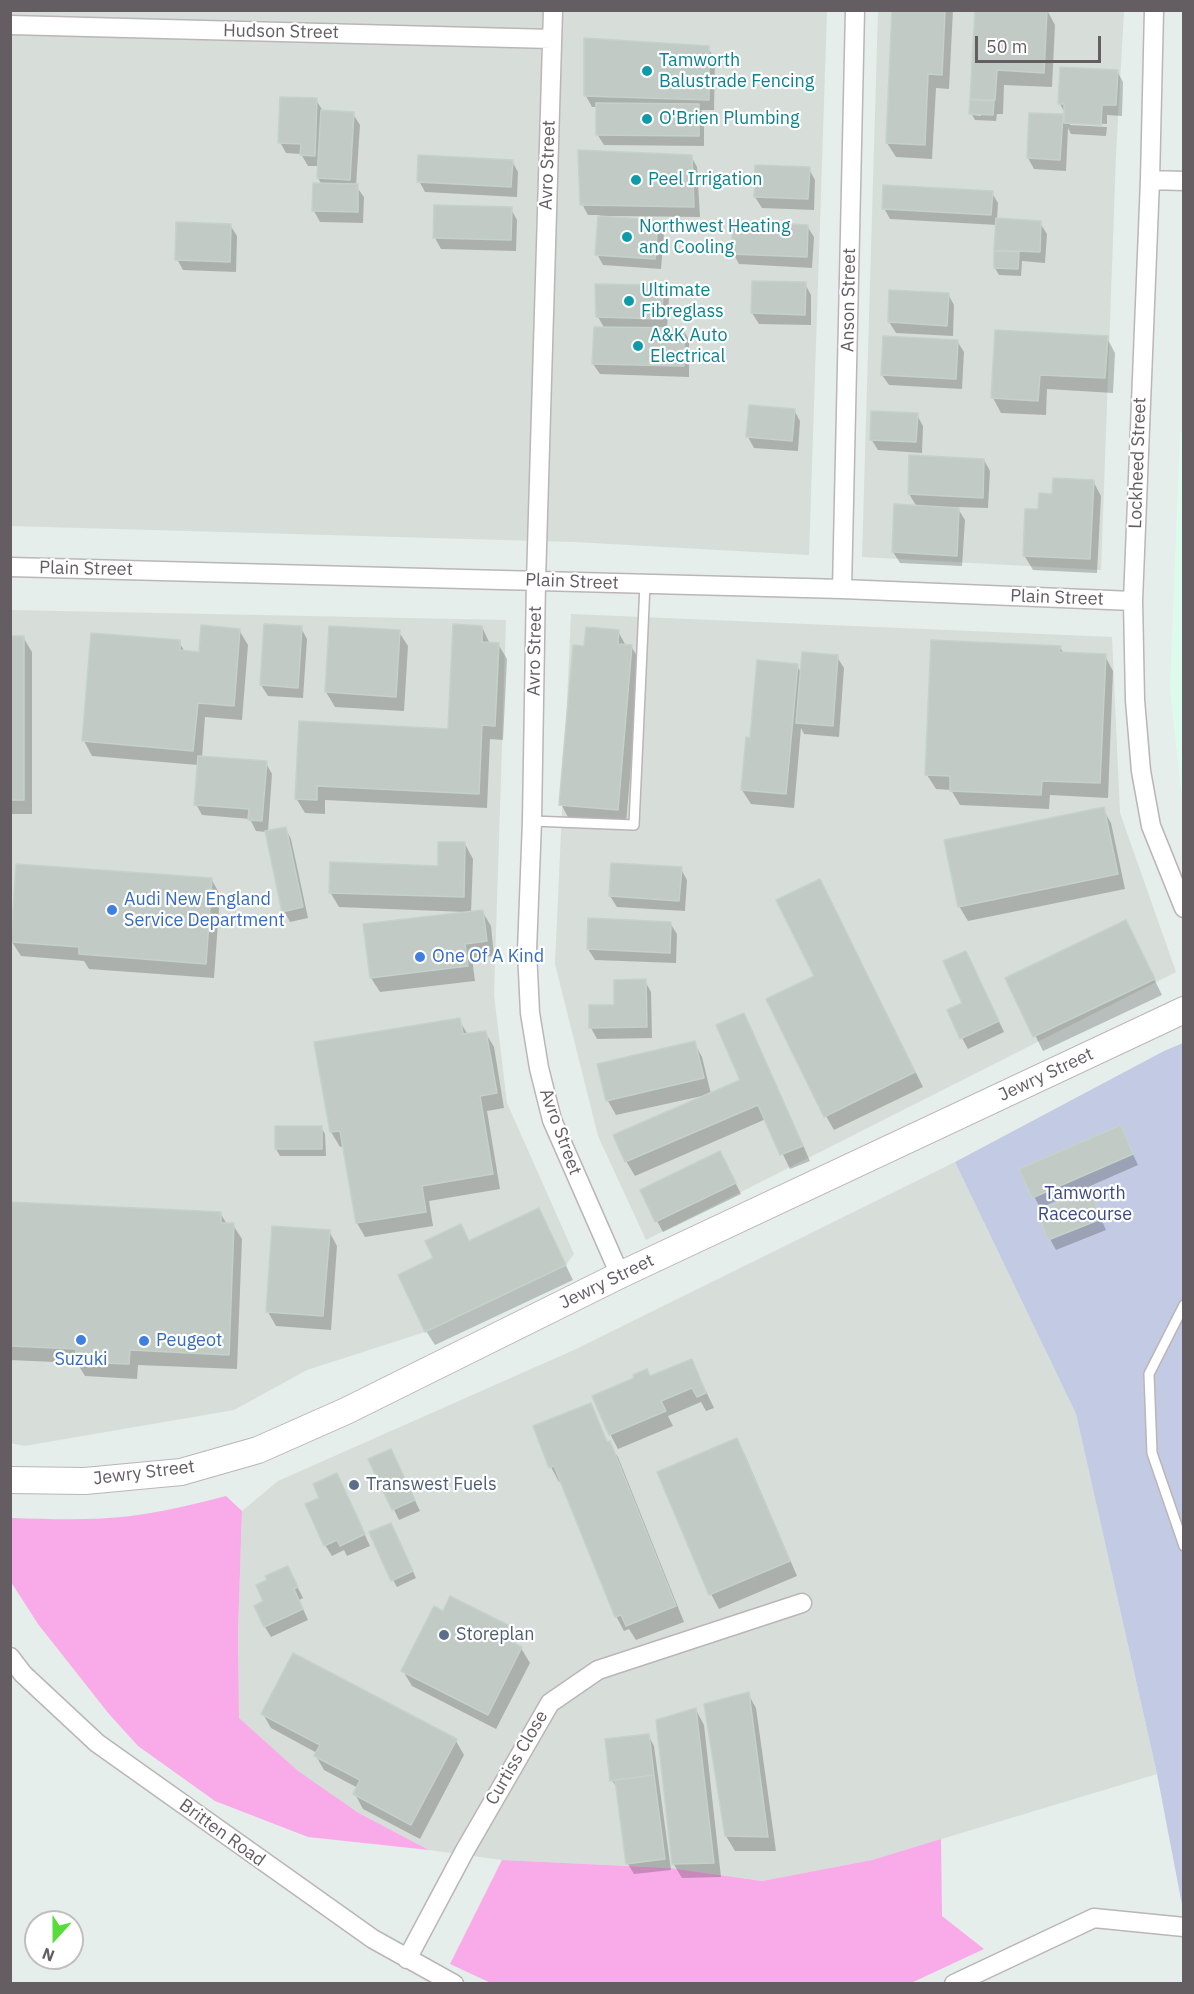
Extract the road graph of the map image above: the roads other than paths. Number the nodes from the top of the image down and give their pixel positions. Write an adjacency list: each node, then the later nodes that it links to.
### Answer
1 (553, 10): 5 (street, Avro Street)
2 (855, 10): 11 (street, Anson Street)
3 (1154, 10): 6 (street, Lockheed Street)
4 (10, 25): 5 (street, Hudson Street)
5 (552, 39): 9 (street, Avro Street)
6 (1150, 180): 7 (street); 12 (street, Lockheed Street)
7 (1184, 181)
8 (10, 567): 9 (street, Plain Street)
9 (536, 581): 10 (street, Plain Street); 13 (street, Avro Street)
10 (645, 584): 11 (street, Plain Street); 13 (lane)
11 (843, 589): 12 (street, Plain Street)
12 (1133, 601): 14 (street, Lockheed Street)
13 (532, 821): 16 (street, Avro Street)
14 (1184, 909)
15 (1184, 1010): 16 (main road, Jewry Street)
16 (620, 1275): 18 (main road, Jewry Street)
17 (1184, 1305): 19 (lane)
18 (10, 1480)
19 (1184, 1546)
20 (802, 1603): 23 (street, Curtiss Close)
21 (10, 1657): 23 (street, Britten Road)
22 (1184, 1927): 25 (street)
23 (407, 1959): 24 (street, Britten Road)
24 (454, 1983)
25 (954, 1983)

